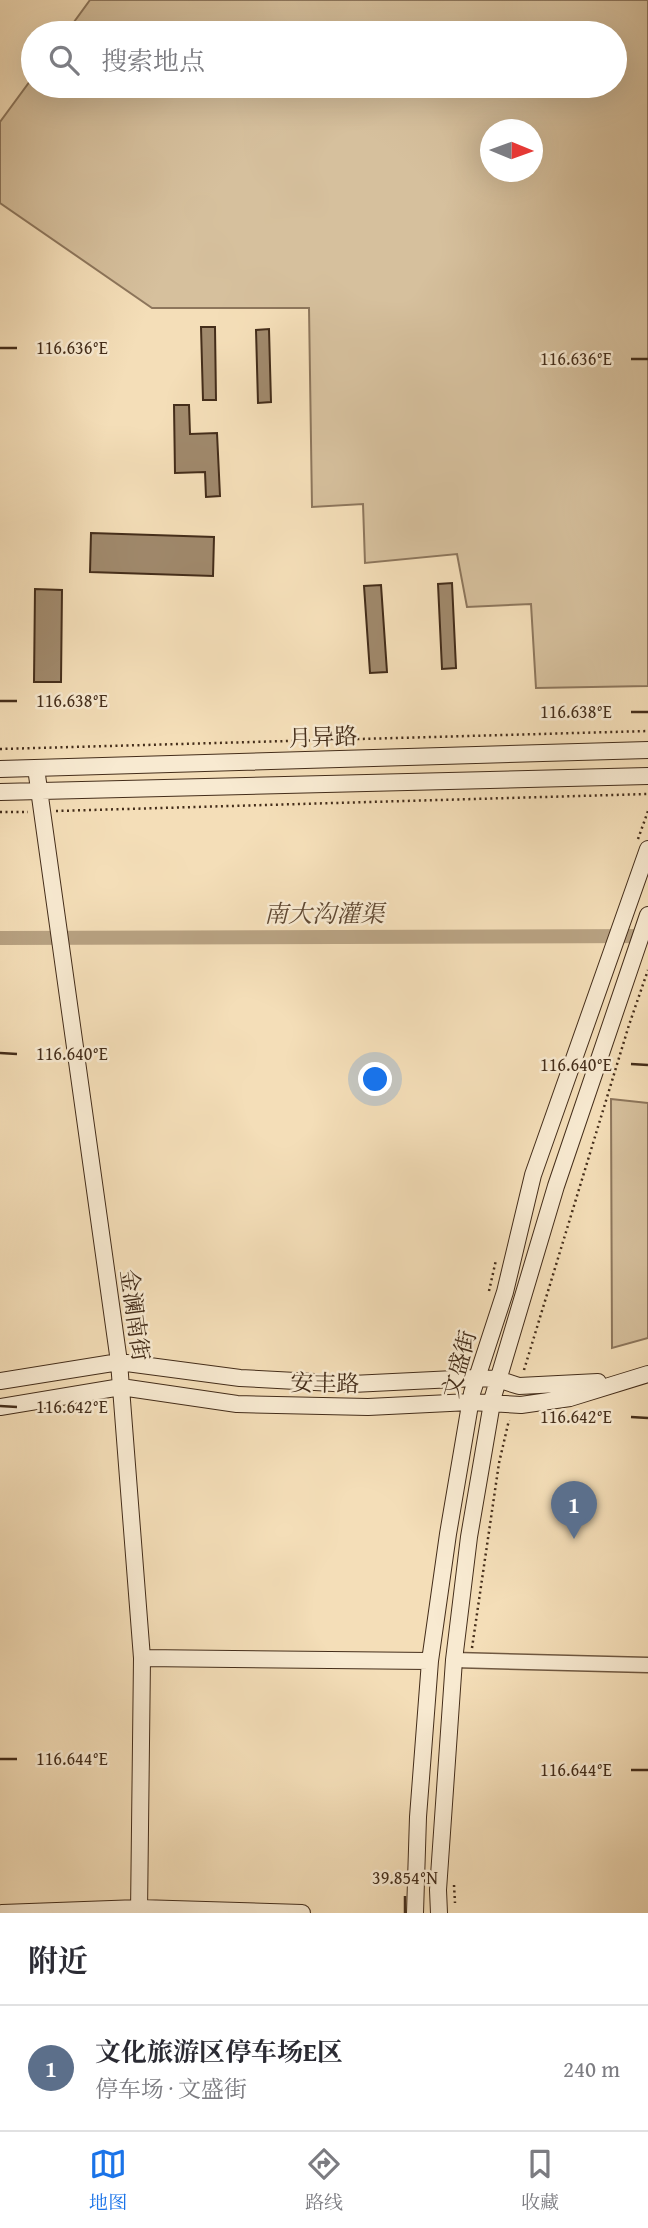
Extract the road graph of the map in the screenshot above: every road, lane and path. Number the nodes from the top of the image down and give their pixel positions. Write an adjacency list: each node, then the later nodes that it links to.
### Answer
1 (648, 732): 2 (path, 月异路)
2 (0, 749)
3 (648, 750): 4 (main road, 月异路)
4 (36, 768): 5 (main road, 月异路); 7 (main road, 金澜南街)
5 (0, 769)
6 (648, 776): 7 (main road, 月异路)
7 (37, 790): 8 (main road, 月异路); 10 (main road, 金澜南街)
8 (0, 792)
9 (648, 794): 10 (path)
10 (40, 811): 11 (path); 15 (main road, 金澜南街)
11 (0, 812)
12 (648, 849): 17 (main road, 文盛街)
13 (648, 915): 18 (main road, 文盛街)
14 (648, 970): 20 (path)
15 (119, 1362): 17 (main road, 安丰路); 19 (main road, 安丰路); 21 (main road, 金澜南街)
16 (648, 1373): 20 (main road, 安丰路); 24 (main road, 安丰路)
17 (475, 1378): 18 (main road, 安丰路); 22 (main road, 文盛街)
18 (497, 1379): 20 (main road, 安丰路); 23 (main road, 文盛街)
19 (0, 1381)
20 (519, 1386)
21 (121, 1387): 22 (main road, 安丰路); 25 (main road, 安丰路); 26 (main road, 金澜南街)
22 (470, 1402): 23 (main road, 安丰路); 28 (main road, 文盛街)
23 (492, 1404): 24 (main road, 安丰路); 27 (main road, 文盛街)
24 (512, 1405): 27 (path)
25 (0, 1407)
26 (142, 1658): 28 (main road); 31 (main road, 金澜南街)
27 (462, 1660): 29 (street); 35 (main road, 文盛街)
28 (430, 1661): 34 (main road, 文盛街)
29 (648, 1665)
30 (455, 1875): 36 (path)
31 (139, 1910): 32 (main road); 33 (main road)
32 (2, 1913)
33 (302, 1913)
34 (415, 1913)
35 (439, 1913)
36 (455, 1913)

